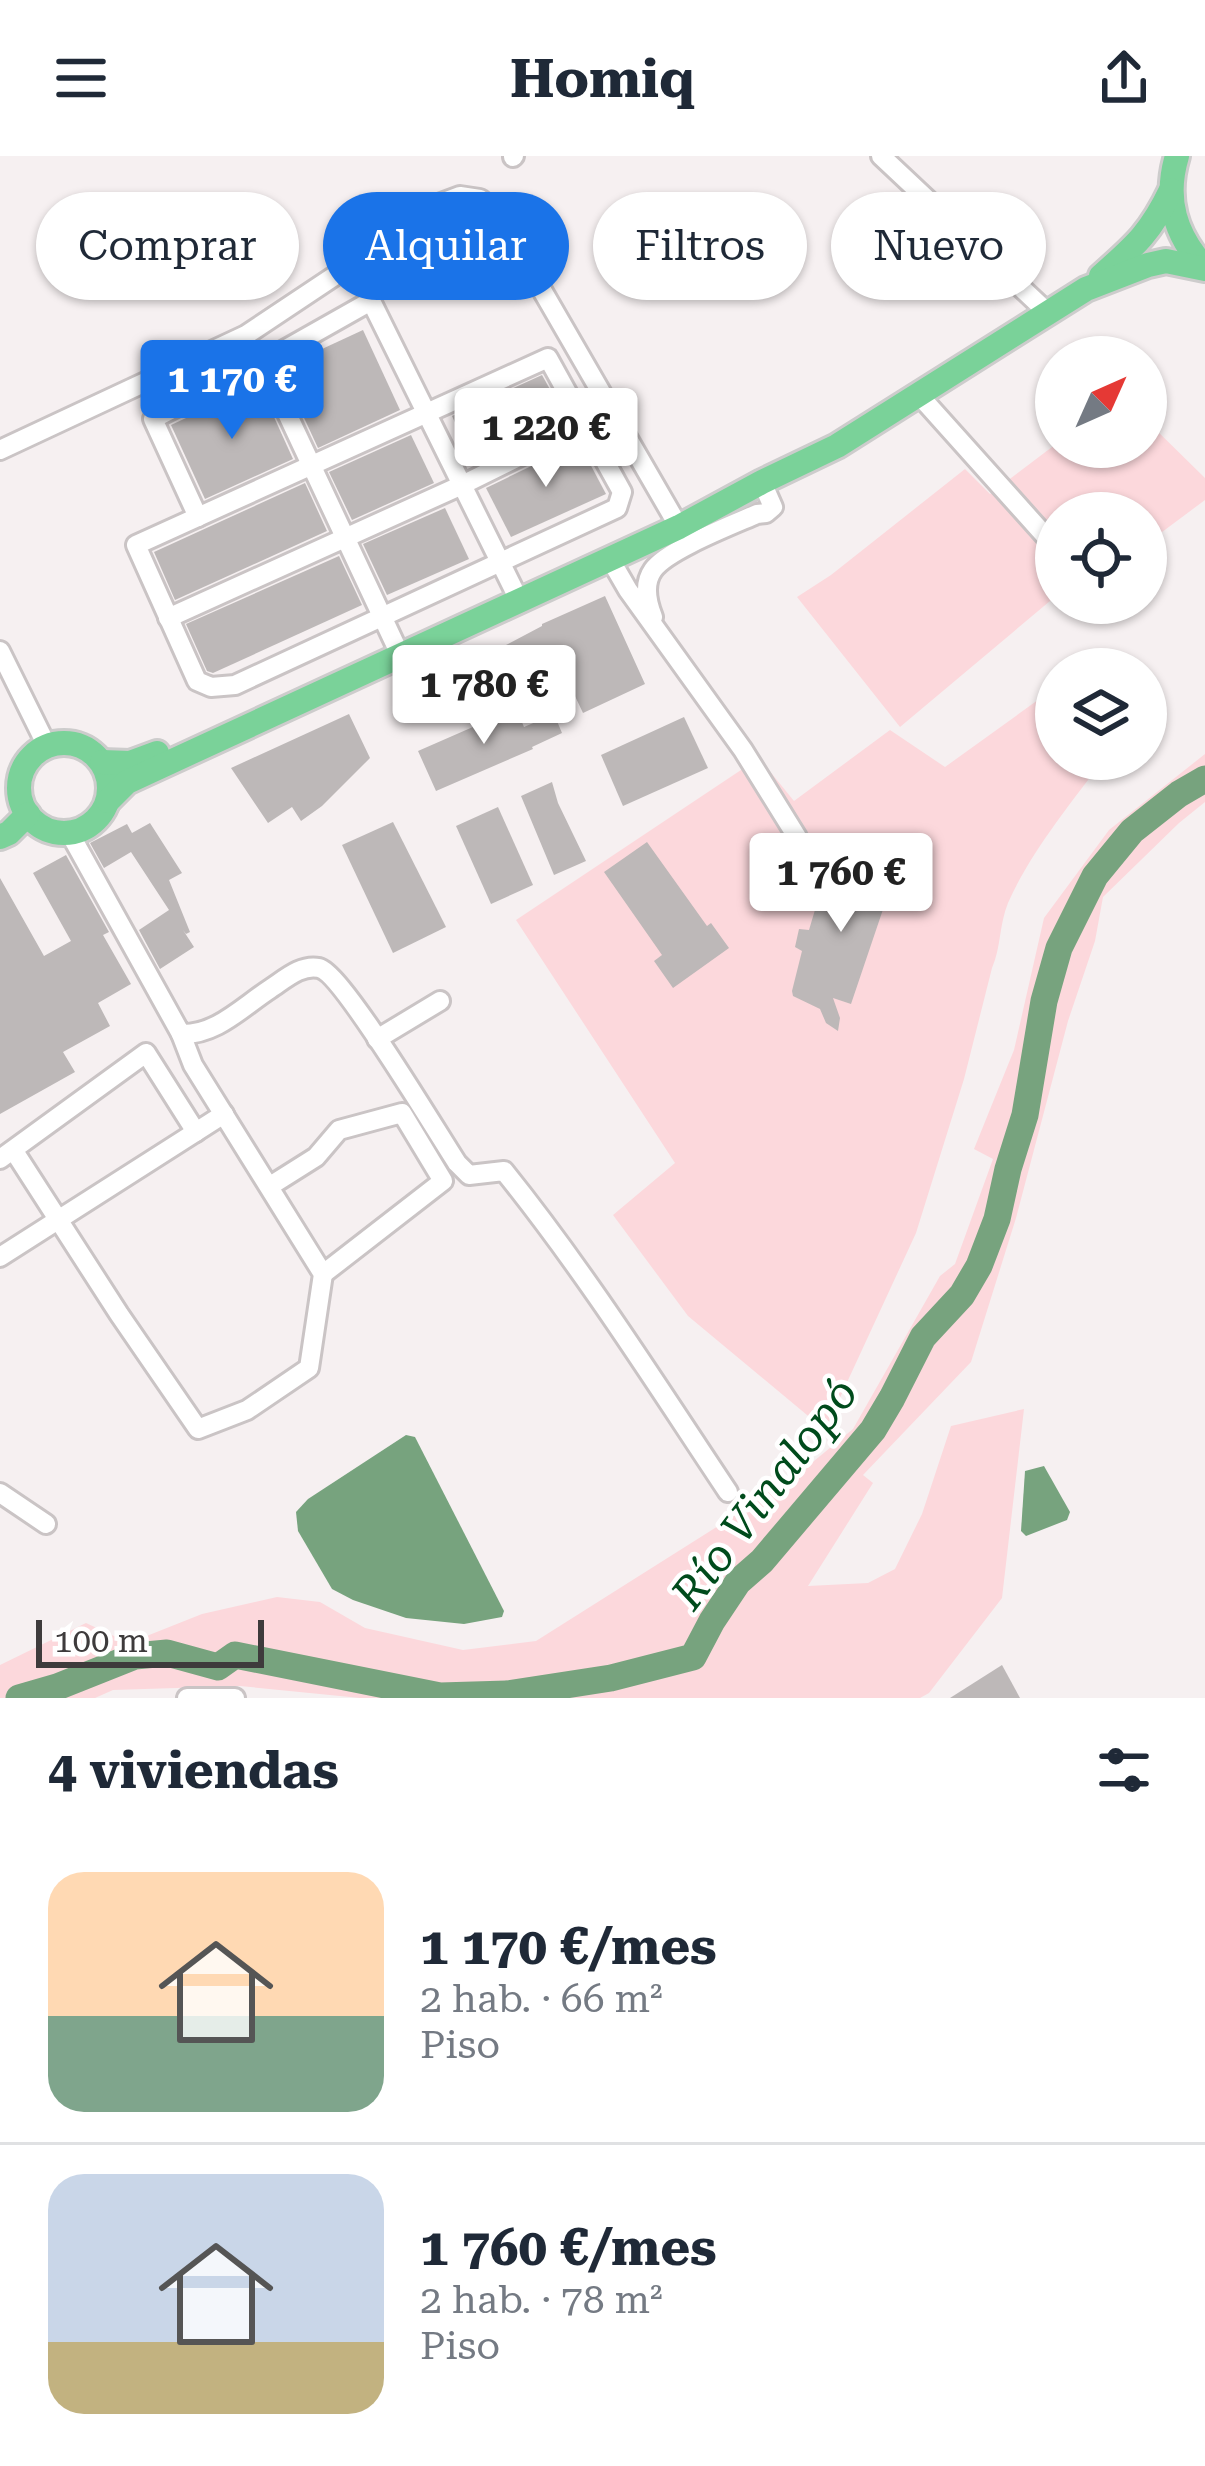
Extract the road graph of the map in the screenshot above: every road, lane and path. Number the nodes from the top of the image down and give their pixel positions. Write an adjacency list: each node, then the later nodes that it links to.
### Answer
1 (880, 156): 6 (street)
2 (1177, 156): 3 (main road)
3 (1171, 190): 4 (main road); 5 (main road)
4 (1205, 268): 5 (main road)
5 (1086, 289): 6 (main road)
6 (1047, 312): 9 (main road)
7 (235, 340): 8 (street); 12 (street); 17 (street)
8 (257, 365): 10 (street); 13 (street); 16 (street)
9 (919, 395): 14 (main road); 18 (street)
10 (426, 413): 11 (street); 13 (street); 15 (street)
11 (585, 424): 15 (street); 21 (street)
12 (0, 450)
13 (311, 466): 16 (street); 19 (street)
14 (762, 482): 17 (main road); 26 (street)
15 (462, 485): 19 (street); 21 (street)
16 (198, 517): 24 (street)
17 (676, 523): 20 (main road); 22 (main road)
18 (1035, 525)
19 (345, 538): 23 (street); 24 (street)
20 (610, 559): 26 (street); 30 (main road)
21 (500, 561): 22 (street); 23 (street)
22 (514, 590): 25 (main road)
23 (381, 616): 24 (street); 25 (street)
24 (169, 618)
25 (395, 644): 29 (main road)
26 (671, 647): 34 (street)
27 (0, 651): 28 (street)
28 (47, 746): 29 (main road); 31 (main road)
29 (102, 762): 30 (main road)
30 (107, 801): 32 (main road)
31 (28, 814): 32 (main road); 33 (main road)
32 (69, 832): 36 (street)
33 (0, 837)
34 (797, 837)
35 (440, 1001): 37 (street)
36 (181, 1034): 37 (street); 38 (street)
37 (376, 1039): 45 (street)
38 (224, 1114): 39 (street); 41 (street)
39 (196, 1132): 40 (street); 42 (street)
40 (7, 1155): 42 (street)
41 (270, 1186): 44 (street); 44 (street)
42 (58, 1220): 43 (street); 44 (street)
43 (0, 1256)
44 (323, 1274)
45 (728, 1492)
46 (0, 1493): 47 (street)
47 (46, 1524)
48 (187, 1698): 49 (street)
49 (235, 1698)

